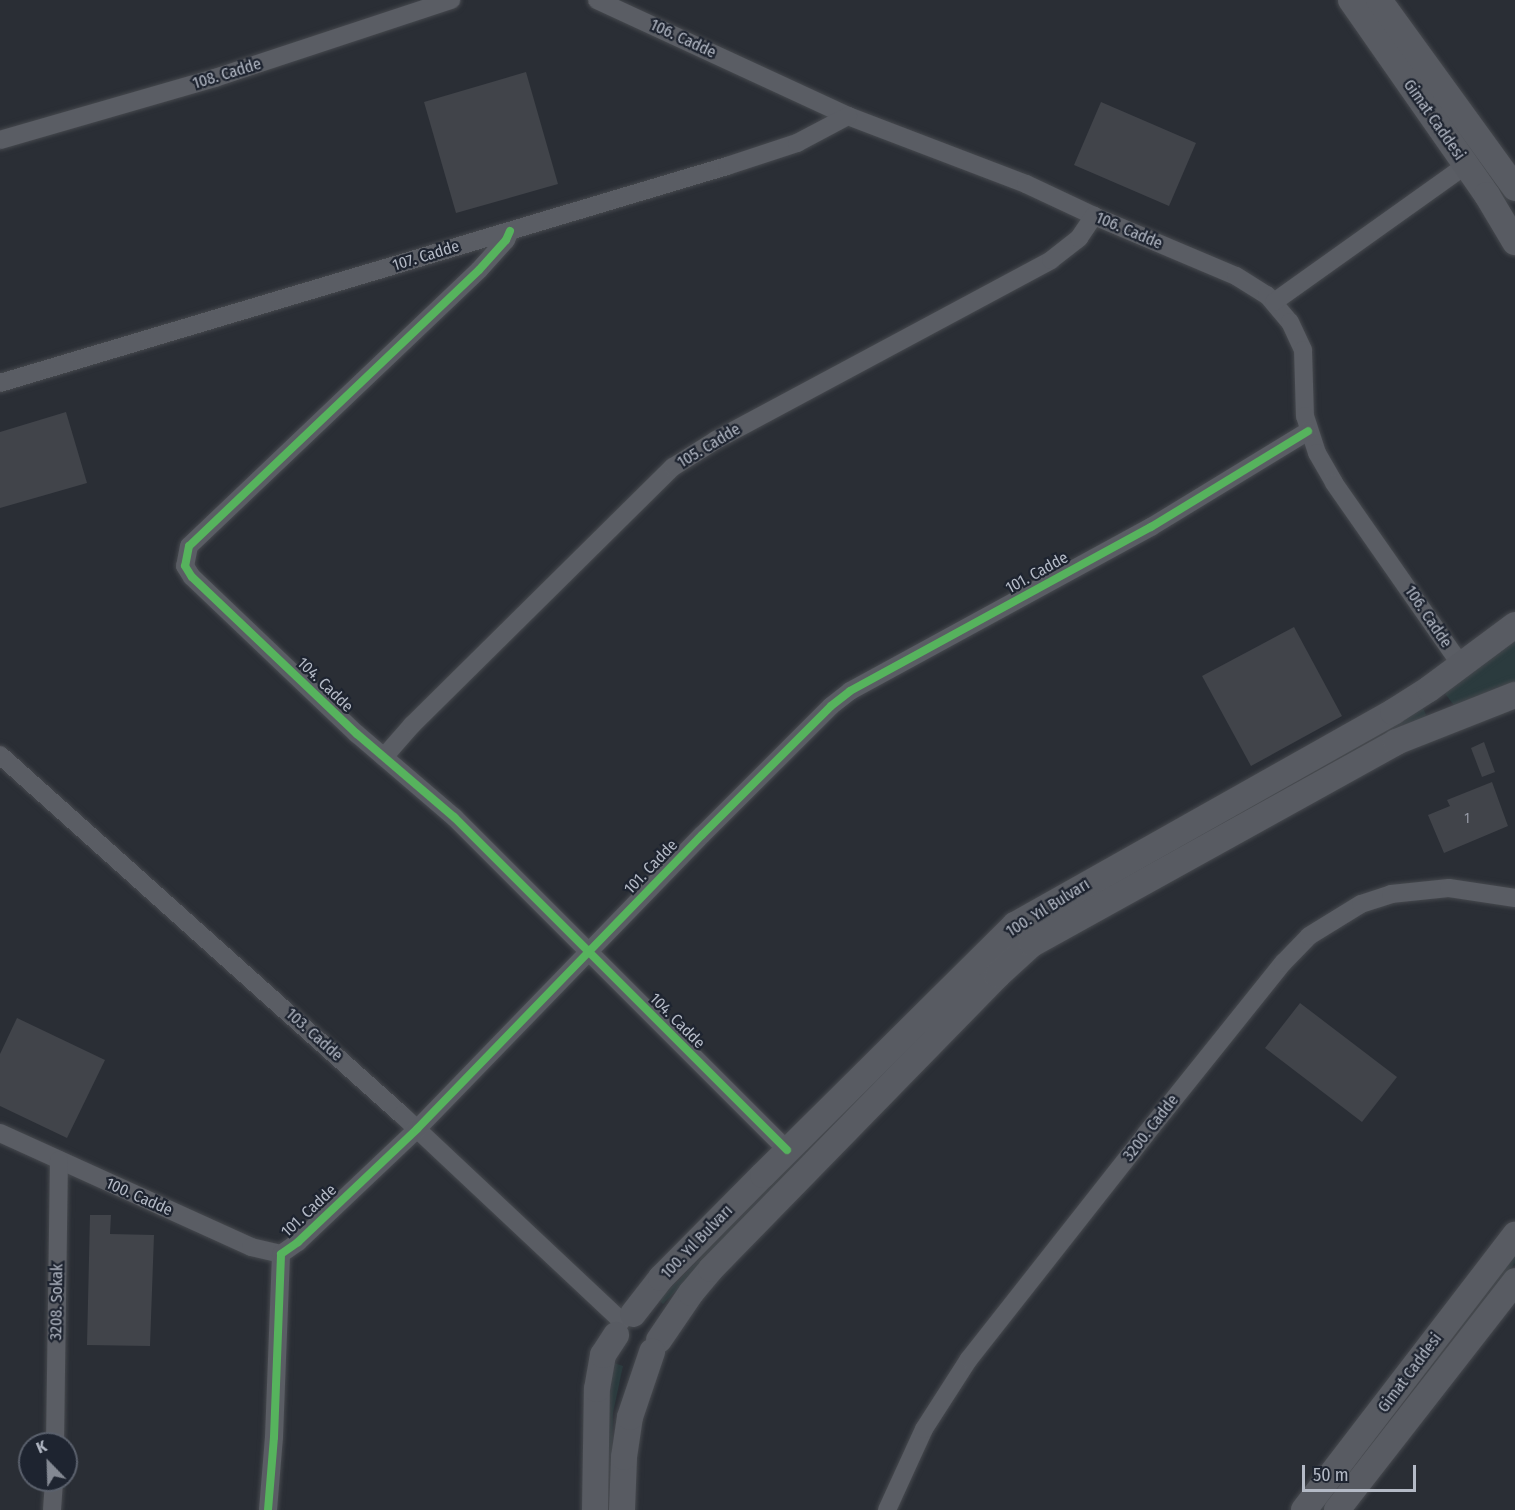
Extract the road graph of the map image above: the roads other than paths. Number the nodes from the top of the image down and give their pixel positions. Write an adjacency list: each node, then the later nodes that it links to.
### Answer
1 (451, 0): 6 (street, 108. Cadde)
2 (597, 0): 5 (street, 106. Cadde)
3 (1351, 0): 7 (main road, Gimat Caddesi)
4 (1379, 0): 8 (main road, Gimat Caddesi)
5 (848, 116): 9 (street, 106. Cadde); 10 (street, 107. Cadde)
6 (0, 140)
7 (1466, 165): 11 (main road, Gimat Caddesi); 12 (street)
8 (1515, 188)
9 (1094, 216): 12 (street, 106. Cadde); 19 (street, 105. Cadde)
10 (510, 231): 13 (street, 107. Cadde); 19 (street, 104. Cadde)
11 (1515, 242)
12 (1274, 302): 14 (street, 106. Cadde)
13 (0, 383)
14 (1308, 431): 16 (street, 106. Cadde); 21 (street, 101. Cadde)
15 (1515, 625): 16 (main road, 100. Yıl Bulvarı)
16 (1461, 665): 24 (main road, 100. Yıl Bulvarı)
17 (1515, 695): 30 (main road, 100. Yıl Bulvarı)
18 (0, 755): 22 (street, 103. Cadde)
19 (384, 757): 21 (street, 104. Cadde)
20 (1515, 898): 39 (street, 3200. Cadde)
21 (588, 951): 22 (street, 101. Cadde); 24 (street, 104. Cadde)
22 (417, 1129): 27 (street, 101. Cadde); 29 (street, 103. Cadde)
23 (0, 1133): 25 (street, 100. Cadde)
24 (787, 1150): 29 (main road, 100. Yıl Bulvarı)
25 (59, 1160): 27 (street, 100. Cadde); 32 (street, 3208. Sokak)
26 (1515, 1235): 31 (main road, Gimat Caddesi)
27 (281, 1254): 36 (street, 101. Cadde)
28 (1515, 1281): 33 (main road, Gimat Caddesi)
29 (623, 1323): 30 (main road); 30 (main road); 37 (main road, 100. Yıl Bulvarı)
30 (656, 1346): 38 (main road, 100. Yıl Bulvarı)
31 (1367, 1428): 33 (street); 40 (main road, Gimat Caddesi)
32 (55, 1432)
33 (1389, 1443): 41 (main road, Gimat Caddesi)
34 (53, 1492): 35 (street)
35 (52, 1510)
36 (268, 1510)
37 (595, 1510)
38 (622, 1510)
39 (887, 1510)
40 (1304, 1510)
41 (1337, 1510)

